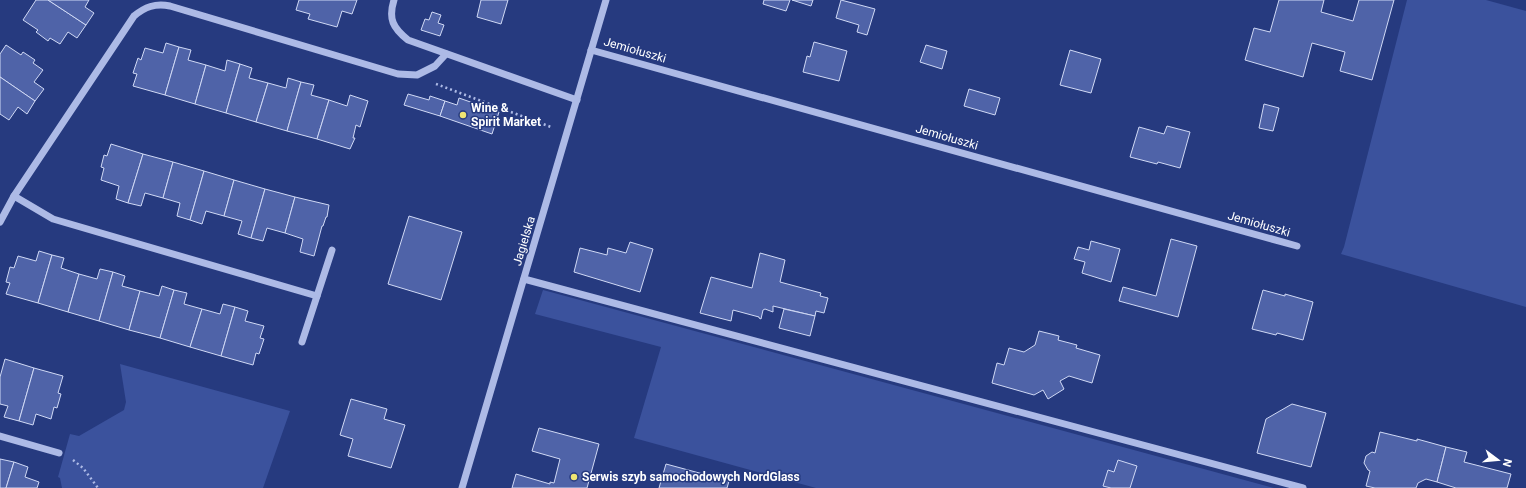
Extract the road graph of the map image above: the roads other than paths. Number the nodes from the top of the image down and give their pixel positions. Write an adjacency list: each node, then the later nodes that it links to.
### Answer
1 (394, 0): 4 (street)
2 (606, 0): 3 (street, Jagielska)
3 (591, 50): 5 (street, Jagielska); 8 (street, Jemiołuszki)
4 (446, 54): 5 (street); 6 (street)
5 (577, 100): 10 (street, Jagielska)
6 (14, 196): 7 (street); 11 (street)
7 (0, 222)
8 (1297, 246)
9 (332, 250): 11 (street)
10 (524, 279): 15 (street, Jagielska); 16 (street)
11 (317, 296): 12 (street)
12 (302, 342)
13 (0, 436): 14 (street)
14 (59, 452)
15 (462, 488)
16 (1303, 488)

